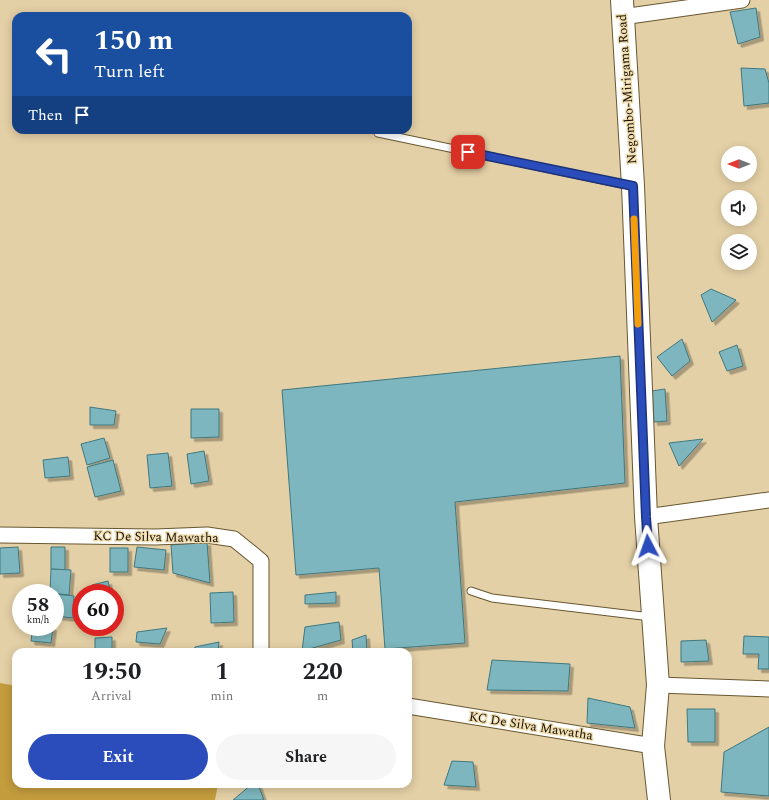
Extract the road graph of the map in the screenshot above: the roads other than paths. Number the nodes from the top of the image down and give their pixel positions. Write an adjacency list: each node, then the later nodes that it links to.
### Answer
1 (742, 0): 2 (street)
2 (622, 8): 4 (main road, Negombo-Mirigama Road)
3 (383, 134): 4 (lane)
4 (633, 186): 6 (main road, Negombo-Mirigama Road)
5 (769, 500): 6 (street)
6 (646, 517): 9 (main road, Negombo-Mirigama Road)
7 (0, 535): 10 (street, KC De Silva Mawatha)
8 (471, 591): 9 (lane)
9 (654, 617): 11 (main road, Negombo-Mirigama Road)
10 (261, 648)
11 (658, 685): 12 (street); 14 (main road, Negombo-Mirigama Road)
12 (769, 689)
13 (412, 707): 14 (street, KC De Silva Mawatha)
14 (653, 746): 15 (main road, Negombo-Mirigama Road)
15 (659, 800)

